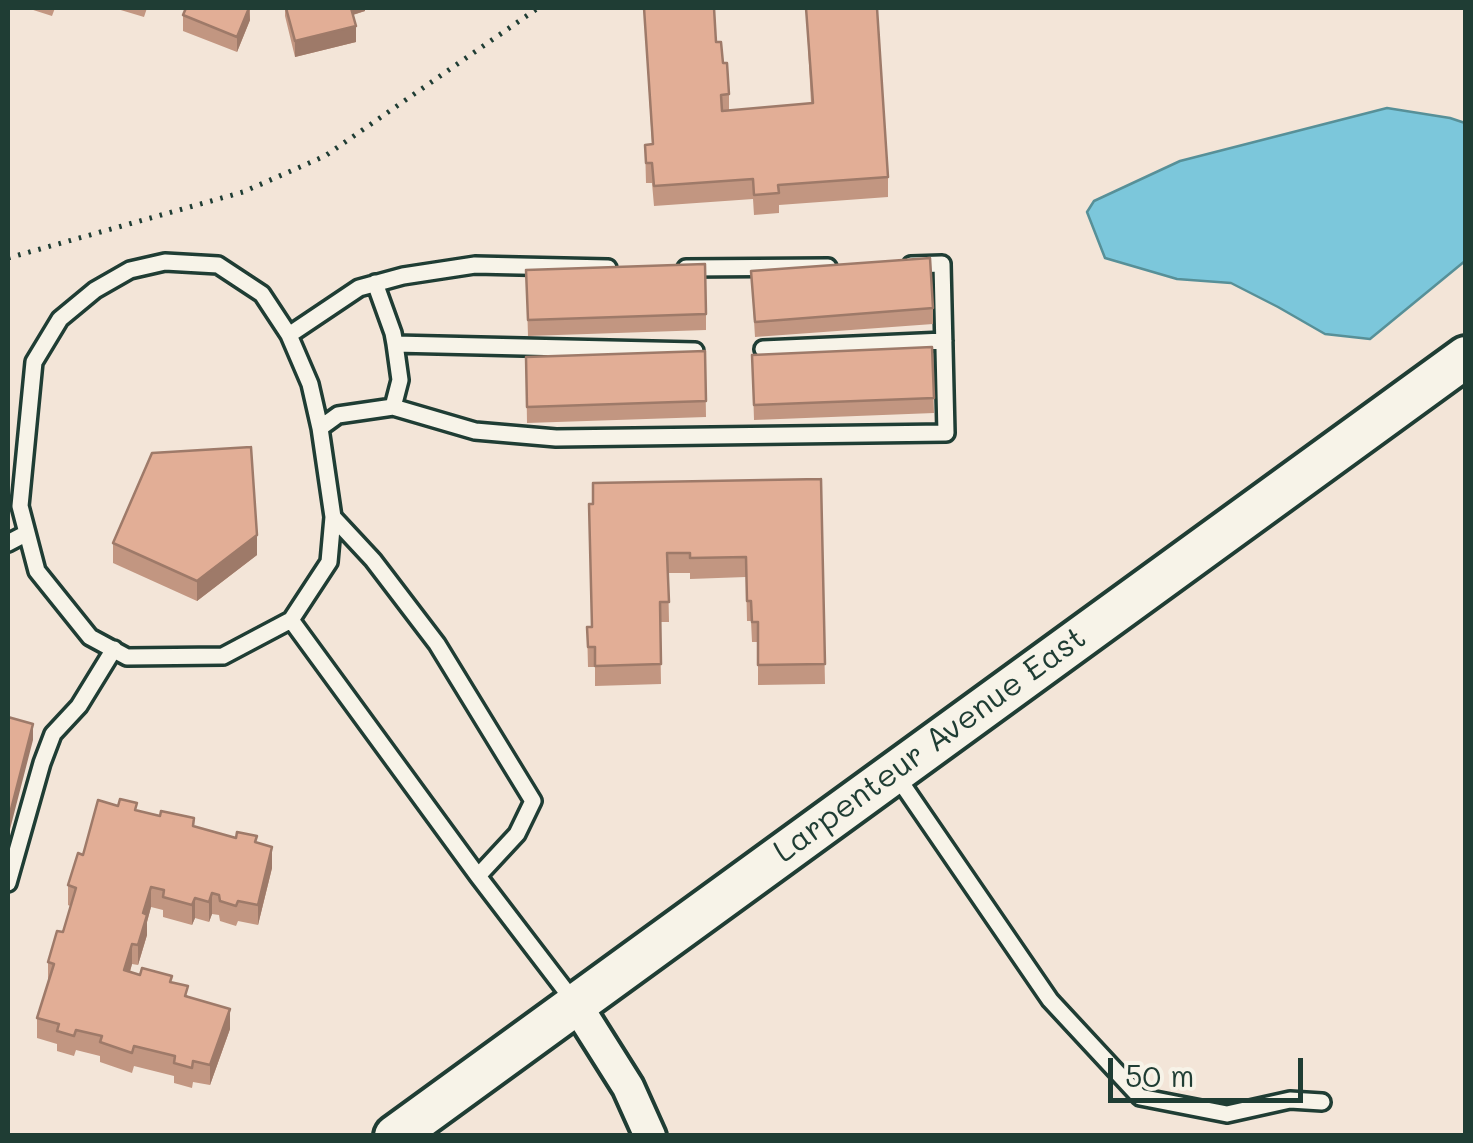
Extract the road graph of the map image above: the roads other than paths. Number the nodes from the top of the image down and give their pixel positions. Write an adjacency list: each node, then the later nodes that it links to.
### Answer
1 (903, 265): 7 (lane)
2 (845, 266): 4 (lane)
3 (619, 268): 5 (lane)
4 (674, 268)
5 (376, 284): 6 (lane); 8 (lane)
6 (289, 334): 13 (lane); 15 (lane)
7 (944, 342): 9 (lane); 12 (lane)
8 (395, 344): 10 (lane); 12 (lane)
9 (763, 349)
10 (695, 351)
11 (1466, 356): 19 (street, Larpenteur Avenue East)
12 (393, 407): 13 (lane)
13 (320, 428): 14 (lane)
14 (333, 517): 17 (lane); 20 (lane)
15 (27, 533): 16 (lane); 18 (lane)
16 (8, 542)
17 (290, 620): 18 (lane); 20 (lane)
18 (114, 650): 21 (lane)
19 (894, 771): 22 (street, Larpenteur Avenue East); 23 (lane)
20 (478, 876): 22 (lane)
21 (8, 883)
22 (574, 1003): 24 (street, Larpenteur Avenue East); 25 (street)
23 (1322, 1102)
24 (395, 1136)
25 (650, 1136)

